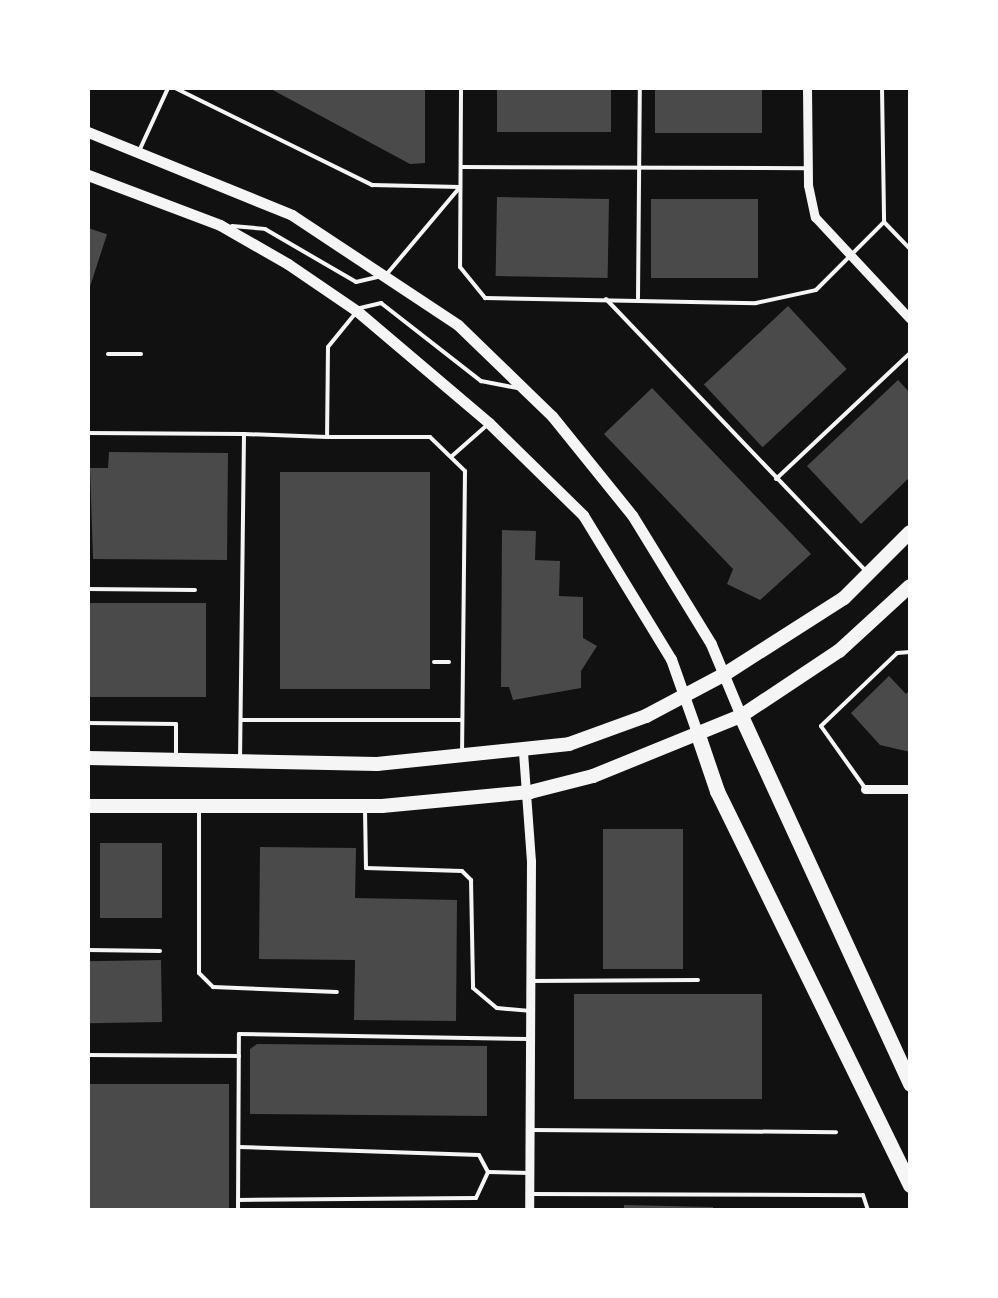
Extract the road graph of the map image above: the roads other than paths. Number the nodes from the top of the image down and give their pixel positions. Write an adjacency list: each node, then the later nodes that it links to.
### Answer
1 (172, 88): 7 (lane); 12 (lane)
2 (461, 88): 8 (lane)
3 (640, 88): 10 (lane)
4 (807, 88): 9 (street)
5 (882, 88): 13 (lane)
6 (88, 132): 7 (street)
7 (140, 150): 17 (street)
8 (460, 167): 10 (lane); 12 (lane)
9 (807, 168): 10 (lane); 16 (street)
10 (639, 172): 19 (lane)
11 (88, 174): 14 (street)
12 (460, 187): 17 (lane); 18 (lane)
13 (884, 222): 15 (lane); 16 (lane)
14 (220, 226): 17 (lane); 20 (street)
15 (910, 249)
16 (850, 258): 19 (lane); 21 (street)
17 (388, 274): 23 (street)
18 (606, 299): 19 (lane); 29 (lane)
19 (638, 300)
20 (357, 311): 23 (lane); 24 (street); 27 (lane)
21 (910, 319)
22 (910, 353): 29 (lane)
23 (526, 390): 36 (street)
24 (489, 424): 28 (lane); 37 (street)
25 (88, 434): 26 (lane)
26 (244, 434): 27 (lane); 39 (lane)
27 (327, 437): 28 (lane)
28 (452, 456): 40 (lane)
29 (776, 478): 31 (lane)
30 (910, 532): 31 (main road)
31 (868, 574): 36 (main road)
32 (910, 586): 38 (main road)
33 (88, 588): 34 (lane)
34 (195, 590)
35 (910, 652): 48 (lane)
36 (725, 674): 37 (main road); 38 (street)
37 (684, 698): 42 (street); 43 (main road)
38 (741, 716): 42 (main road); 63 (highway)
39 (240, 720): 40 (lane); 47 (lane)
40 (461, 720): 44 (lane)
41 (88, 723): 46 (lane)
42 (700, 738): 50 (main road); 69 (highway)
43 (523, 752): 44 (main road); 50 (street)
44 (462, 756): 47 (main road)
45 (88, 758): 46 (main road)
46 (176, 759): 47 (main road)
47 (240, 759)
48 (865, 789): 49 (street)
49 (910, 789)
50 (530, 792): 52 (main road); 57 (street)
51 (88, 806): 53 (main road)
52 (365, 806): 53 (main road); 59 (lane)
53 (199, 808): 58 (lane)
54 (88, 950): 55 (lane)
55 (160, 950)
56 (698, 980): 57 (lane)
57 (530, 981): 59 (street)
58 (337, 992)
59 (530, 1010): 60 (street)
60 (530, 1038): 62 (lane); 64 (street)
61 (88, 1056): 62 (lane)
62 (239, 1056): 66 (lane)
63 (910, 1084)
64 (530, 1130): 65 (lane); 68 (street)
65 (836, 1132)
66 (239, 1147): 67 (lane); 71 (lane)
67 (488, 1172): 68 (lane); 71 (lane)
68 (530, 1173): 70 (street)
69 (910, 1185)
70 (529, 1194): 73 (street); 74 (lane)
71 (238, 1200): 72 (lane)
72 (238, 1210)
73 (529, 1210)
74 (868, 1210)

